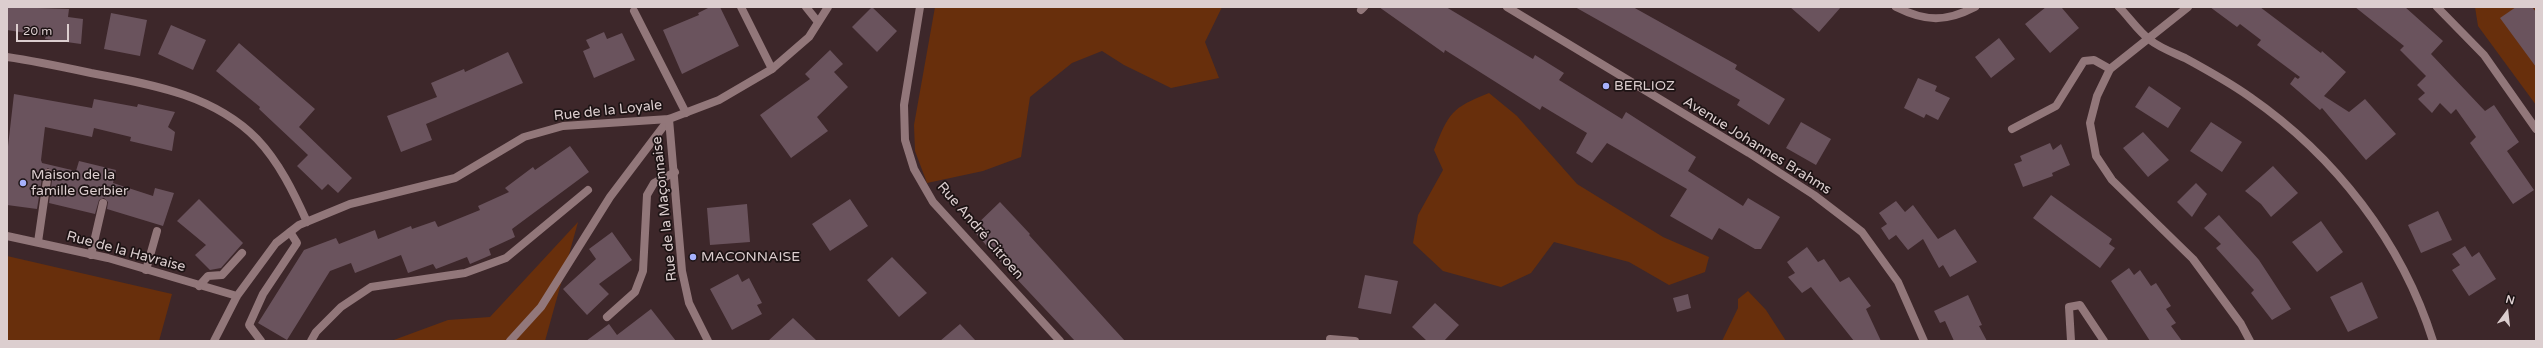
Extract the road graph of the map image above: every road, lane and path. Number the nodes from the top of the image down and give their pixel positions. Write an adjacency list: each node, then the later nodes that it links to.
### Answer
1 (741, 7): 15 (street)
2 (806, 7): 12 (street)
3 (828, 7): 12 (street, Rue de la Loyale)
4 (920, 7): 42 (street, Rue André Citroen)
5 (1507, 7): 44 (street, Avenue Johannes Brahms)
6 (1896, 7): 7 (street)
7 (1975, 7)
8 (2119, 7): 13 (street)
9 (2188, 7): 13 (street)
10 (2437, 7): 20 (street)
11 (634, 11): 17 (street)
12 (818, 22): 15 (street, Rue de la Loyale)
13 (2150, 40): 16 (street); 48 (street)
14 (7, 57): 25 (street)
15 (772, 69): 17 (street, Rue de la Loyale)
16 (2110, 70): 19 (street); 47 (street)
17 (686, 112): 18 (street, Rue de la Loyale)
18 (669, 119): 21 (street, Rue de la Maçonnaise); 25 (street, Rue de la Loyale); 40 (street)
19 (2012, 128)
20 (2536, 129)
21 (675, 172): 35 (street); 41 (street, Rue de la Maçonnaise)
22 (48, 173): 29 (street)
23 (588, 190): 39 (street)
24 (103, 203): 31 (street)
25 (307, 222): 27 (street, Rue de la Loyale)
26 (156, 231): 32 (street)
27 (290, 232): 34 (street, Rue de la Loyale); 38 (street)
28 (7, 236): 29 (street, Rue de la Havraise)
29 (38, 242): 31 (street, Rue de la Havraise)
30 (242, 253): 33 (street)
31 (92, 255): 32 (street, Rue de la Havraise)
32 (146, 270): 33 (street, Rue de la Havraise)
33 (199, 286): 34 (street, Rue de la Havraise)
34 (237, 296): 37 (street, Rue de la Loyale)
35 (607, 317)
36 (1330, 339): 43 (street)
37 (214, 341)
38 (261, 341)
39 (311, 341)
40 (510, 341)
41 (708, 341)
42 (1060, 341)
43 (1355, 341)
44 (1924, 341)
45 (2071, 341): 46 (street)
46 (2104, 341)
47 (2250, 341)
48 (2433, 341)

